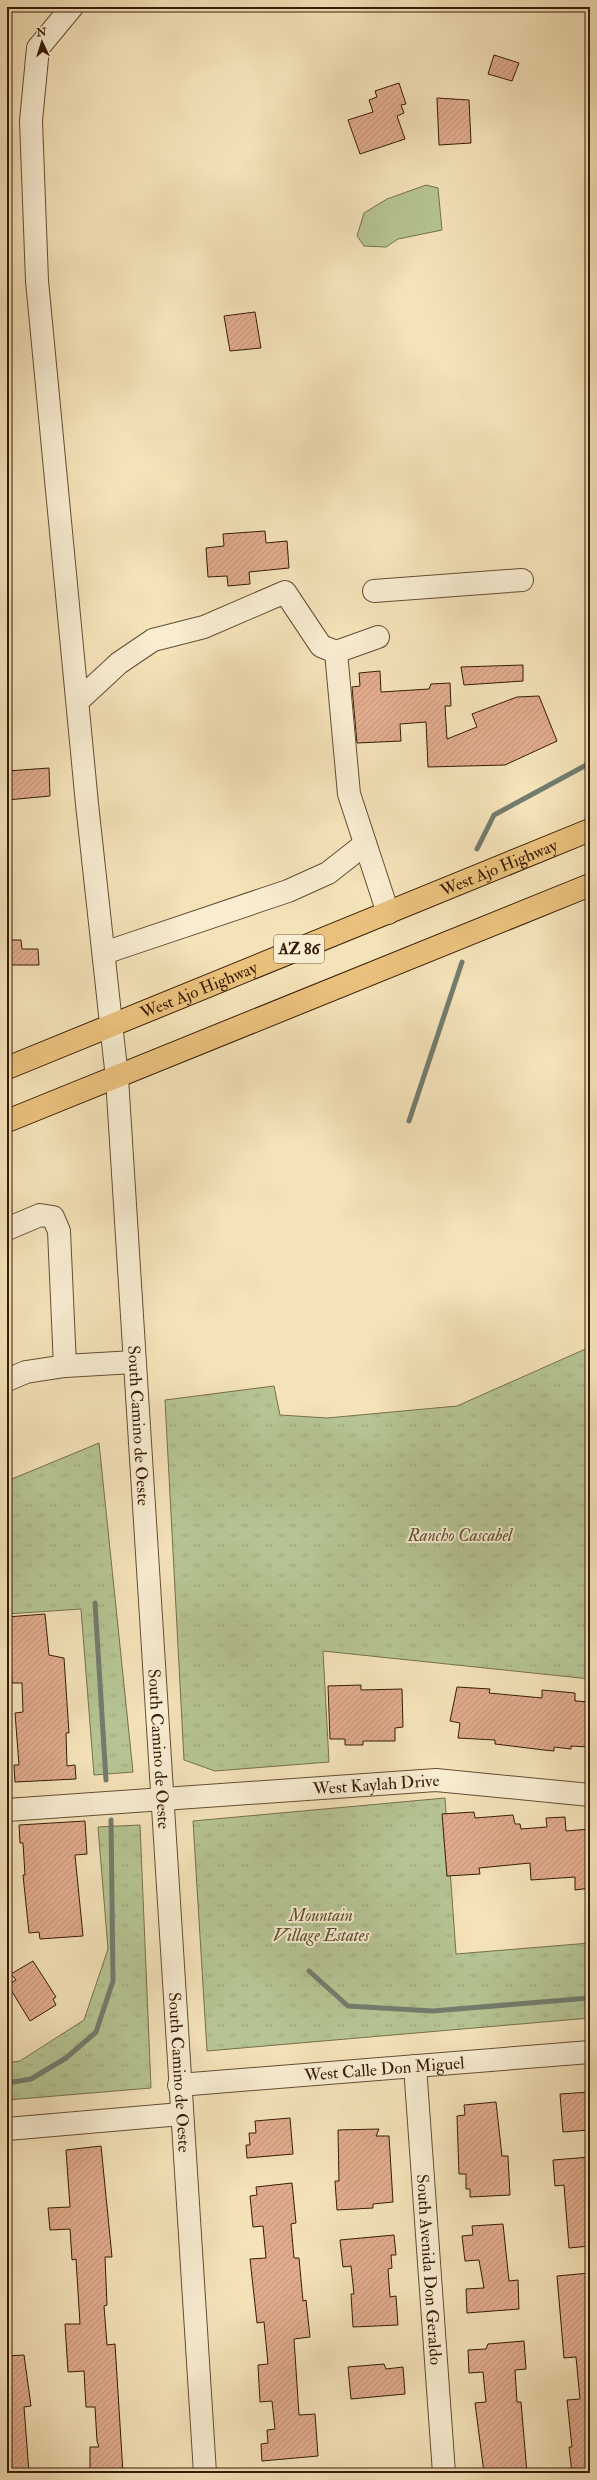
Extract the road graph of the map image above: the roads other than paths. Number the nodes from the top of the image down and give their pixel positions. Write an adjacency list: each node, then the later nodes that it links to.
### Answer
1 (72, 7): 6 (street, South Camino de Oeste)
2 (522, 580): 3 (street)
3 (374, 591)
4 (378, 637): 5 (street)
5 (336, 652): 6 (street); 8 (street)
6 (78, 701): 11 (street, South Camino de Oeste)
7 (590, 830): 10 (main road, West Ajo Highway / AZ 86)
8 (365, 844): 10 (street); 11 (street)
9 (590, 885): 14 (main road)
10 (388, 913): 12 (main road, West Ajo Highway / AZ 86)
11 (104, 953): 12 (street, South Camino de Oeste)
12 (112, 1025): 13 (main road, West Ajo Highway / AZ 86); 14 (street, South Camino de Oeste)
13 (7, 1068)
14 (117, 1078): 15 (main road); 17 (street, South Camino de Oeste)
15 (7, 1121)
16 (7, 1229): 18 (street)
17 (134, 1362): 18 (street); 21 (street, South Camino de Oeste)
18 (65, 1366): 19 (street)
19 (7, 1380)
20 (590, 1795): 21 (street, West Kaylah Drive)
21 (161, 1798): 22 (street, West Kaylah Drive); 25 (street, South Camino de Oeste)
22 (7, 1810)
23 (590, 2052): 24 (street, West Calle Don Miguel)
24 (415, 2066): 25 (street, West Calle Don Miguel); 29 (street, South Avenida Don Geraldo)
25 (179, 2085): 26 (street, South Camino de Oeste)
26 (181, 2114): 27 (street); 28 (street, South Camino de Oeste)
27 (7, 2129)
28 (205, 2473)
29 (444, 2473)

